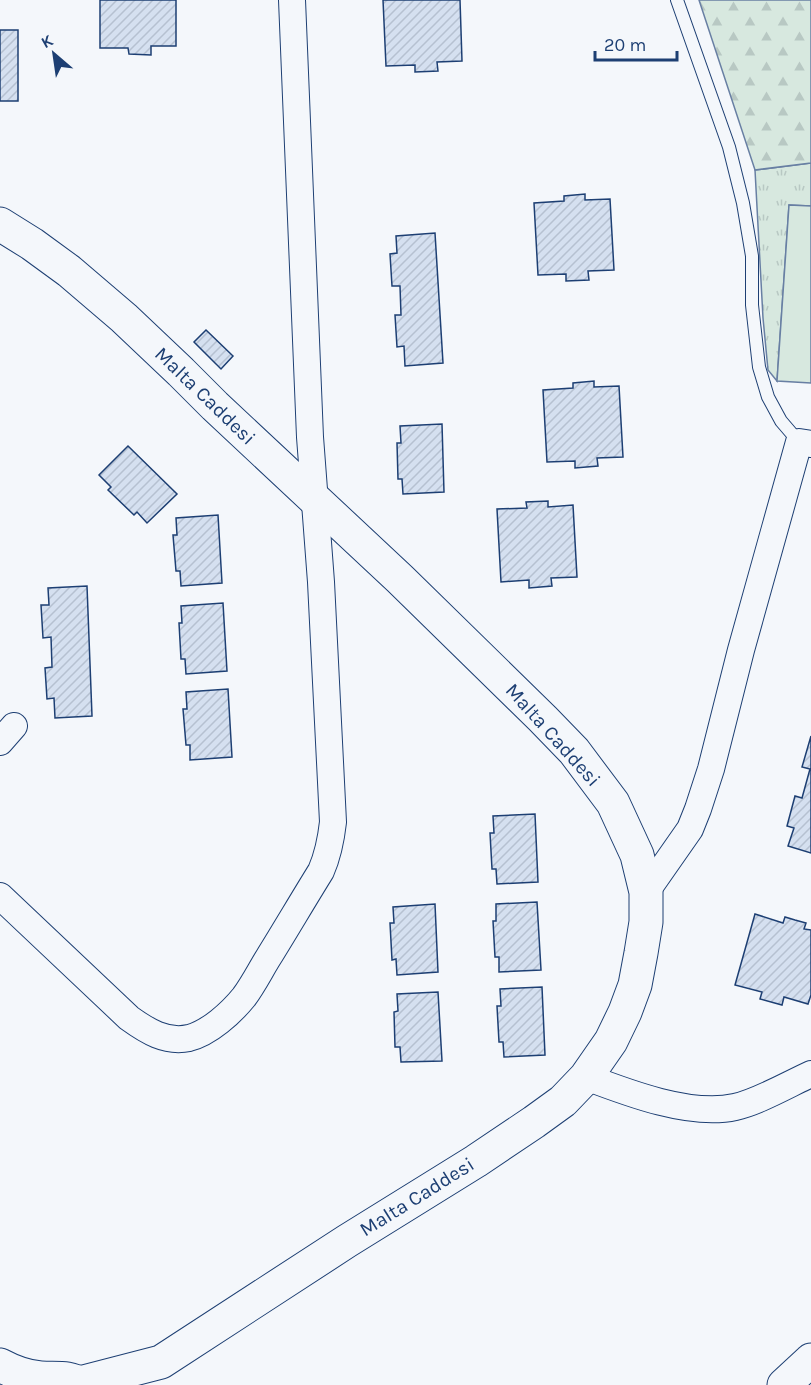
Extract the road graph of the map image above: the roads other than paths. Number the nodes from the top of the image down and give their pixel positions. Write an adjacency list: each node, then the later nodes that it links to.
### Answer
1 (292, 0): 5 (street)
2 (677, 0): 4 (lane)
3 (0, 224): 5 (main road, Malta Caddesi)
4 (805, 443): 6 (street)
5 (315, 500): 6 (main road, Malta Caddesi); 7 (street)
6 (646, 892): 9 (main road, Malta Caddesi)
7 (0, 896)
8 (811, 1074): 9 (street)
9 (586, 1077): 12 (main road, Malta Caddesi)
10 (811, 1360): 15 (main road)
11 (0, 1365): 13 (main road)
12 (153, 1374): 14 (main road, Malta Caddesi)
13 (32, 1382): 14 (main road)
14 (82, 1384)
15 (784, 1385)

